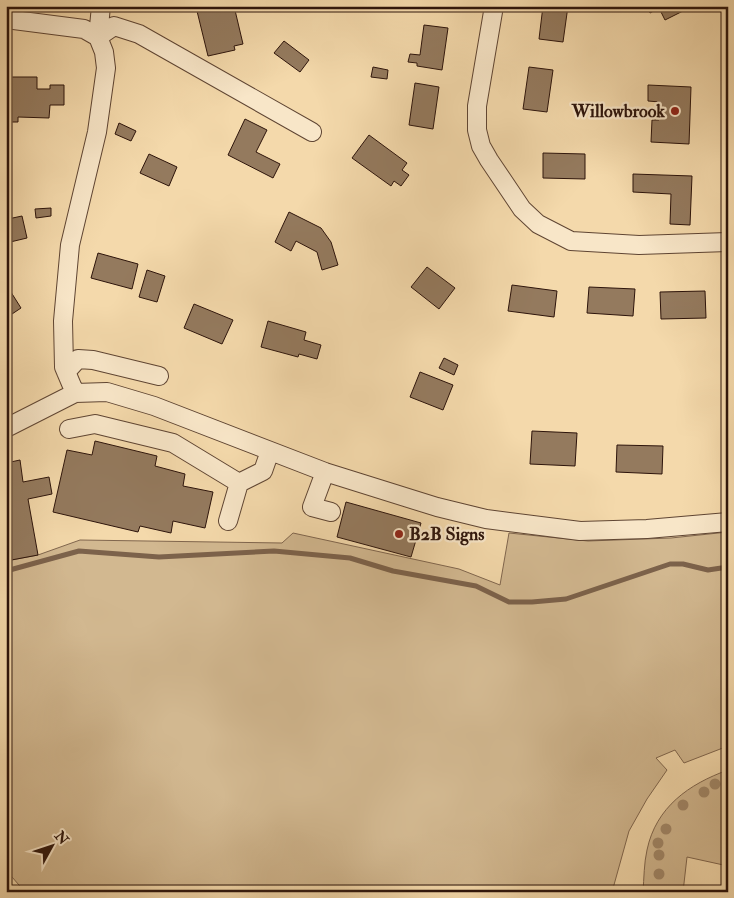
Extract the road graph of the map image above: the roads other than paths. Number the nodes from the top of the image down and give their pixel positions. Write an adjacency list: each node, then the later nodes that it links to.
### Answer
1 (101, 6): 4 (street)
2 (494, 6): 6 (street)
3 (6, 19): 4 (street)
4 (98, 37): 5 (street); 7 (street)
5 (312, 132)
6 (728, 242)
7 (66, 372): 8 (street); 9 (street)
8 (159, 376)
9 (75, 393): 10 (street); 12 (street)
10 (6, 428)
11 (69, 429): 14 (street)
12 (270, 451): 13 (street); 14 (street)
13 (325, 472): 15 (street); 17 (street)
14 (239, 484): 16 (street)
15 (331, 512)
16 (228, 521)
17 (728, 522)

